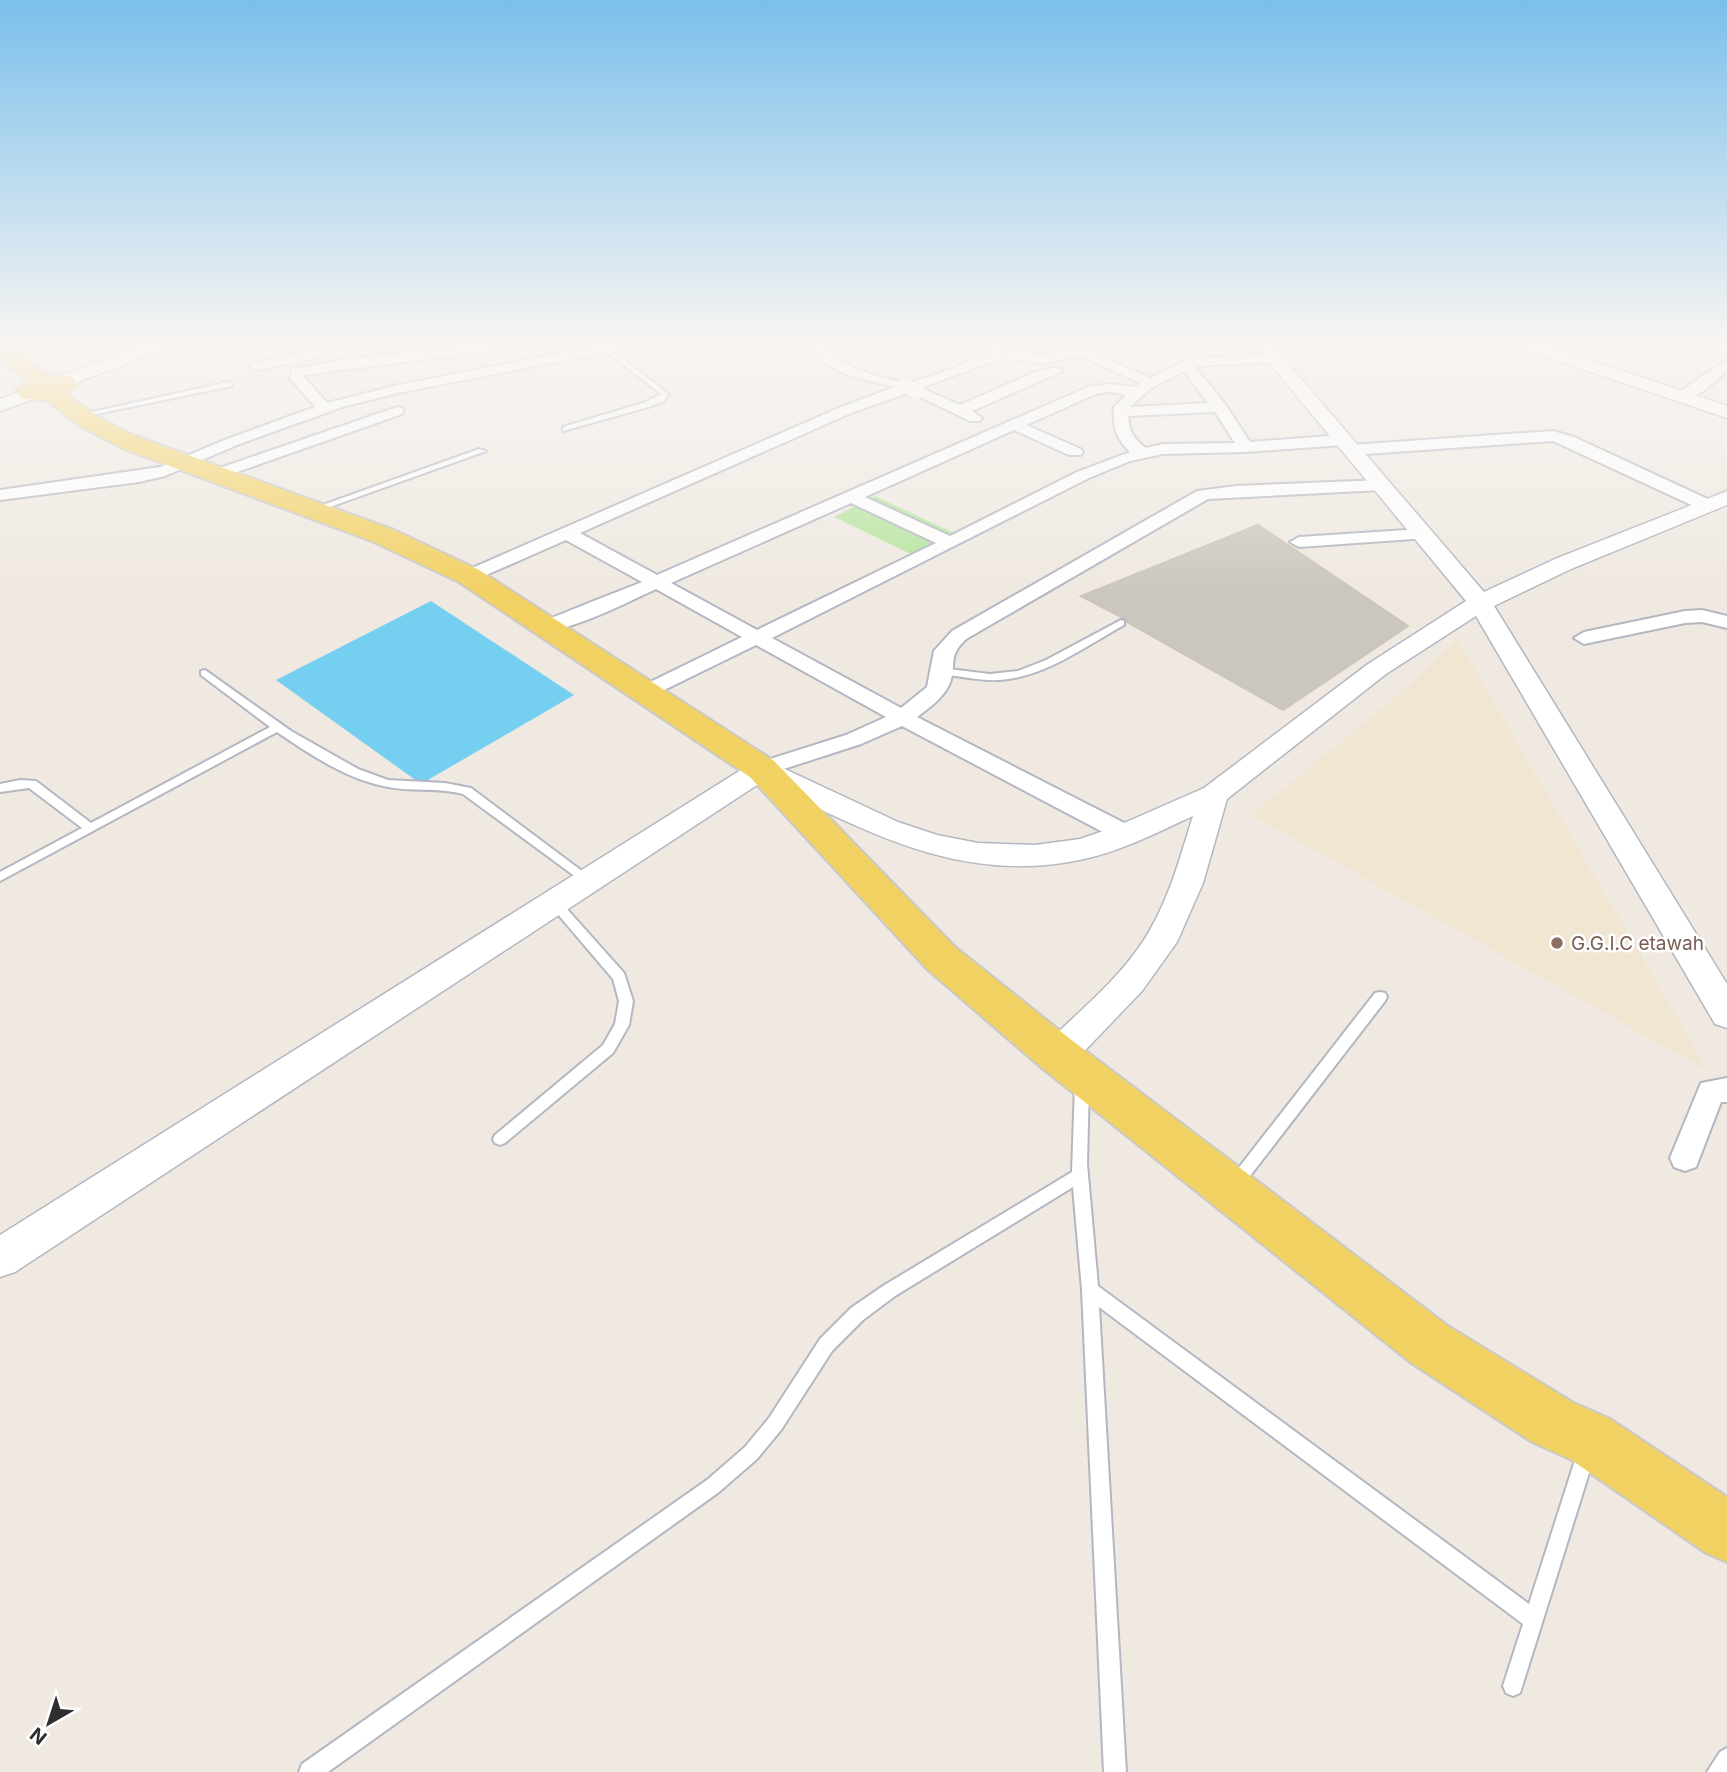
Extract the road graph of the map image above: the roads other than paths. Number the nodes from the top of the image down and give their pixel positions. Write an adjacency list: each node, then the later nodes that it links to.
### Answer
1 (94, 427): 16 (main road)
2 (276, 427): 16 (street)
3 (352, 427): 17 (street)
4 (574, 427): 10 (lane)
5 (808, 427): 23 (street)
6 (1007, 427): 14 (street); 20 (street)
7 (1120, 427): 15 (street)
8 (1233, 427): 12 (street)
9 (1332, 427): 11 (street)
10 (566, 429)
11 (1347, 445): 12 (street); 18 (street); 21 (street)
12 (1245, 447): 15 (street)
13 (482, 451): 22 (lane)
14 (1075, 452)
15 (1143, 454): 26 (street)
16 (186, 462): 17 (main road); 19 (street)
17 (217, 474): 22 (main road)
18 (1381, 485): 24 (street); 35 (street)
19 (0, 495)
20 (850, 496): 26 (street); 28 (street)
21 (1716, 501): 29 (street)
22 (313, 509): 27 (main road)
23 (567, 533): 27 (street); 28 (street)
24 (1422, 534): 25 (street); 29 (street)
25 (1299, 542)
26 (950, 543): 33 (street)
27 (469, 576): 32 (main road)
28 (655, 583): 32 (street); 33 (street)
29 (1480, 603): 42 (street); 49 (street)
30 (1727, 622): 34 (street)
31 (1121, 623): 35 (lane)
32 (546, 626): 37 (main road)
33 (758, 637): 37 (street); 38 (street)
34 (1584, 638)
35 (940, 671): 38 (street)
36 (205, 673): 39 (lane)
37 (645, 692): 40 (main road)
38 (901, 717): 40 (street); 44 (street)
39 (277, 727): 43 (lane); 46 (lane)
40 (762, 769): 44 (street); 46 (street); 50 (main road)
41 (0, 788): 43 (lane)
42 (1214, 795): 44 (street); 50 (street)
43 (90, 828): 45 (lane)
44 (1126, 834)
45 (0, 877)
46 (588, 880): 47 (street)
47 (554, 902): 52 (lane); 56 (street)
48 (1380, 997): 55 (lane)
49 (1727, 1014)
50 (1071, 1065): 54 (lane); 55 (main road)
51 (1727, 1090): 53 (street)
52 (500, 1139)
53 (1685, 1158)
54 (1080, 1175): 57 (lane); 64 (lane)
55 (1231, 1189): 58 (main road)
56 (0, 1258)
57 (1090, 1290): 61 (lane); 65 (lane)
58 (1569, 1438): 59 (main road); 60 (main road); 61 (lane)
59 (1727, 1532)
60 (1727, 1554)
61 (1534, 1620): 62 (lane)
62 (1513, 1686)
63 (1727, 1759): 66 (lane)
64 (310, 1772)
65 (1115, 1772)
66 (1718, 1772)

